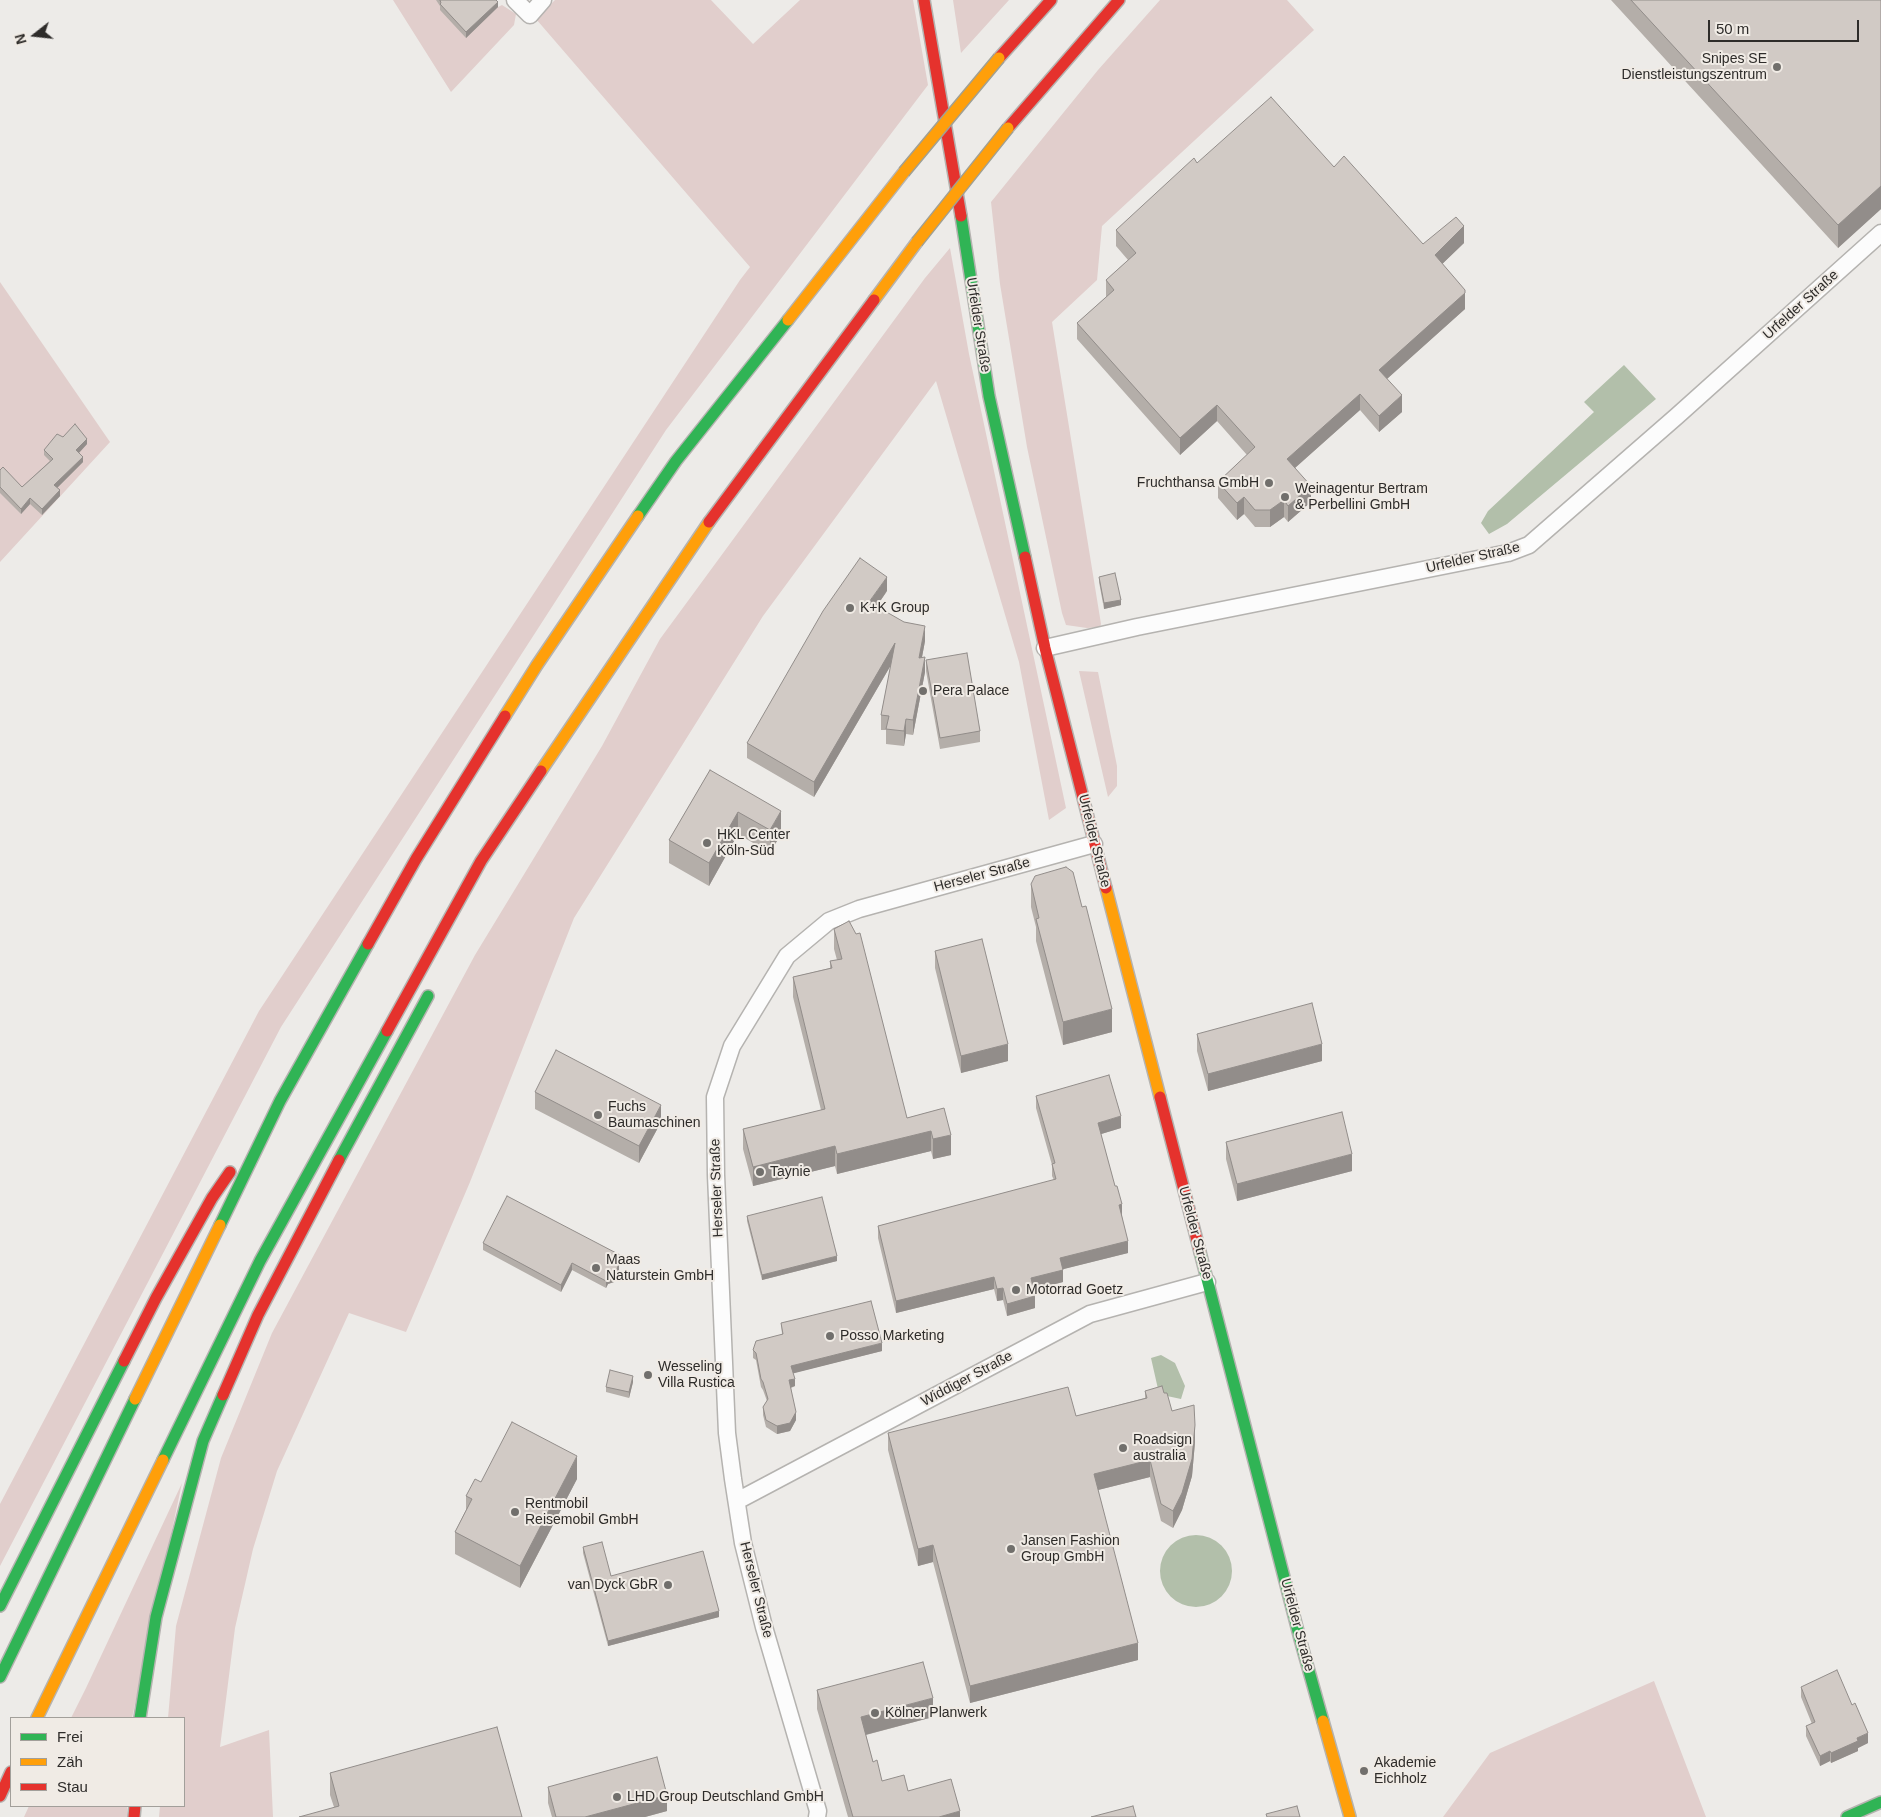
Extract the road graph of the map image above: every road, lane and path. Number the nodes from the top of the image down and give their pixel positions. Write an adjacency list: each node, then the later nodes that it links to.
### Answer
1 (515, 0): 2 (street)
2 (543, 0)
3 (924, 0): 7 (main road, Urfelder Straße)
4 (1051, 0): 12 (main road, bridge)
5 (1119, 0): 9 (main road, bridge)
6 (1881, 233): 7 (street, Urfelder Straße)
7 (1045, 648): 8 (main road, Urfelder Straße)
8 (1094, 844): 13 (main road, Urfelder Straße); 14 (street, Herseler Straße)
9 (481, 861): 10 (main road); 17 (main road)
10 (468, 908)
11 (432, 988): 18 (main road)
12 (280, 1101): 15 (main road); 16 (main road)
13 (1207, 1282): 14 (street, Widdiger Straße); 23 (main road, Urfelder Straße)
14 (736, 1501): 22 (street, Herseler Straße)
15 (0, 1606)
16 (0, 1677)
17 (37, 1717)
18 (140, 1717)
19 (10, 1774): 20 (main road)
20 (0, 1796)
21 (1881, 1802): 24 (main road)
22 (817, 1817)
23 (1350, 1817)
24 (1847, 1817)

